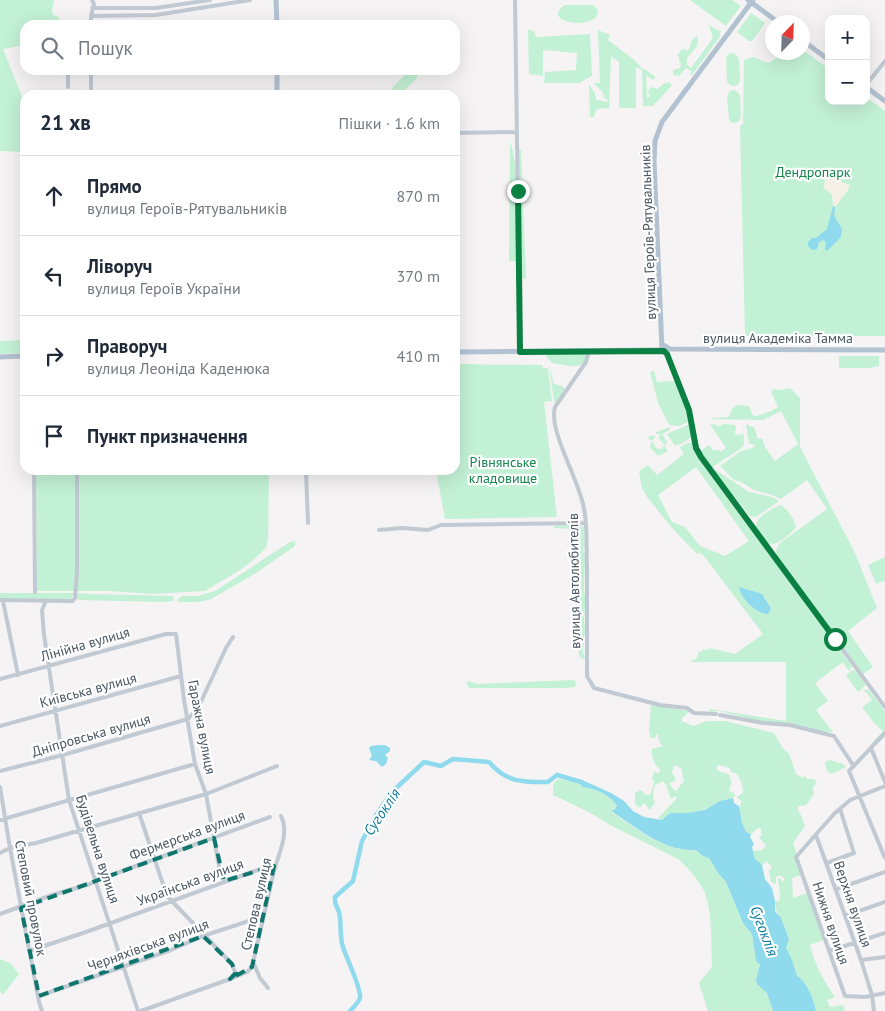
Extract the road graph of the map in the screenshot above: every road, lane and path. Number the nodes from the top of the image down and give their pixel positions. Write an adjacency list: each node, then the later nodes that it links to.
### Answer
1 (92, 0): 7 (street)
2 (210, 0): 7 (street)
3 (250, 0): 9 (street)
4 (276, 0): 11 (main road)
5 (515, 0): 24 (street)
6 (750, 1): 8 (main road); 26 (main road, вулиця Героїв-Рятувальників)
7 (92, 8): 9 (street)
8 (769, 15)
9 (90, 16): 10 (street)
10 (90, 20)
11 (277, 20)
12 (810, 46): 13 (main road)
13 (825, 57)
14 (885, 61): 18 (street)
15 (68, 75): 19 (street)
16 (91, 75): 21 (street)
17 (277, 75): 22 (main road)
18 (870, 81)
19 (68, 87)
20 (870, 89): 23 (main road)
21 (91, 90)
22 (278, 90)
23 (885, 101)
24 (517, 132): 25 (street); 30 (street)
25 (460, 133)
26 (665, 349): 27 (main road, вулиця Академіка Тамма); 28 (main road, вулиця Академіка Тамма); 48 (street, вулиця Героїв-Рятувальників)
27 (885, 350)
28 (589, 351): 30 (main road, вулиця Академіка Тамма); 37 (street, вулиця Автолюбителів)
29 (460, 352): 30 (main road, вулиця Академіка Тамма)
30 (520, 352)
31 (20, 356): 32 (main road)
32 (0, 357)
33 (34, 475): 39 (street)
34 (76, 475): 41 (street)
35 (306, 475): 36 (street)
36 (308, 523)
37 (586, 524): 38 (street); 56 (street, вулиця Автолюбителів)
38 (379, 530)
39 (36, 592)
40 (1, 600): 41 (street); 45 (street)
41 (46, 601): 44 (street, Будівельна вулиця)
42 (176, 634): 44 (street, Лінійна вулиця); 46 (street, Гаражна вулиця)
43 (233, 637): 50 (street)
44 (49, 666): 45 (street, Лінійна вулиця); 49 (street, Будівельна вулиця)
45 (18, 675): 47 (street, Лінійна вулиця)
46 (181, 676): 49 (street, Київська вулиця); 50 (street, Гаражна вулиця)
47 (0, 679)
48 (885, 707)
49 (56, 711): 51 (street, Київська вулиця); 54 (street, Будівельна вулиця)
50 (188, 719): 54 (street, Дніпровська вулиця); 55 (street, Гаражна вулиця)
51 (0, 726)
52 (885, 733): 53 (street)
53 (871, 748): 56 (street); 59 (street)
54 (63, 755): 58 (street, Дніпровська вулиця); 64 (street, Будівельна вулиця)
55 (195, 764): 62 (street, Гаражна вулиця); 64 (street)
56 (854, 765): 63 (street)
57 (277, 766): 62 (street)
58 (0, 771)
59 (885, 782)
60 (885, 786): 63 (street)
61 (0, 787): 69 (street, Степовий провулок)
62 (206, 794): 66 (street); 72 (street, Гаражна вулиця)
63 (860, 796): 65 (street); 75 (street)
64 (69, 800): 69 (street); 70 (street, Будівельна вулиця)
65 (840, 808): 71 (street); 77 (street)
66 (139, 813): 70 (street); 76 (street)
67 (281, 816): 78 (street, Степова вулиця)
68 (270, 817): 72 (street, Фермерська вулиця)
69 (2, 819): 73 (street, Степовий провулок)
70 (78, 832): 73 (street); 80 (street, Будівельна вулиця)
71 (816, 835): 77 (street, Верхня вулиця); 94 (street, Нижня вулиця)
72 (214, 838): 76 (street, Фермерська вулиця); 81 (street, Гаражна вулиця)
73 (10, 848): 74 (street); 85 (street, Степовий провулок)
74 (0, 853)
75 (885, 858)
76 (154, 860): 80 (street, Фермерська вулиця); 83 (street)
77 (827, 863): 82 (street, Верхня вулиця)
78 (274, 866): 81 (street, Українська вулиця); 87 (street, Степова вулиця)
79 (885, 872): 82 (street)
80 (95, 880): 85 (street, Фермерська вулиця); 89 (street, Будівельна вулиця)
81 (224, 881): 83 (street, Українська вулиця)
82 (836, 889): 88 (street, Верхня вулиця)
83 (171, 901): 89 (street, Українська вулиця); 91 (street)
84 (885, 902): 88 (street)
85 (20, 908): 86 (street, Фермерська вулиця); 93 (street, Степовий провулок)
86 (0, 914)
87 (264, 916): 91 (street, Черняхівська вулиця); 97 (street, Степова вулиця)
88 (845, 916): 92 (street, Верхня вулиця)
89 (110, 922): 93 (street, Українська вулиця); 98 (street, Будівельна вулиця)
90 (885, 933): 92 (street)
91 (203, 936): 98 (street, Черняхівська вулиця); 99 (street)
92 (855, 944): 94 (street); 96 (street, Верхня вулиця)
93 (29, 951): 103 (street, Степовий провулок)
94 (829, 951): 102 (street, Нижня вулиця)
95 (885, 957): 96 (street)
96 (861, 960): 102 (street, Верхня вулиця)
97 (254, 964): 99 (street, Степова вулиця); 100 (street)
98 (124, 966): 103 (street, Черняхівська вулиця); 105 (street, Будівельна вулиця)
99 (230, 979): 105 (street, Степова вулиця)
100 (268, 988)
101 (885, 993): 102 (street)
102 (872, 995): 106 (street, Верхня вулиця)
103 (39, 996): 104 (street, Степовий провулок)
104 (42, 1011)
105 (139, 1011)
106 (874, 1011)

